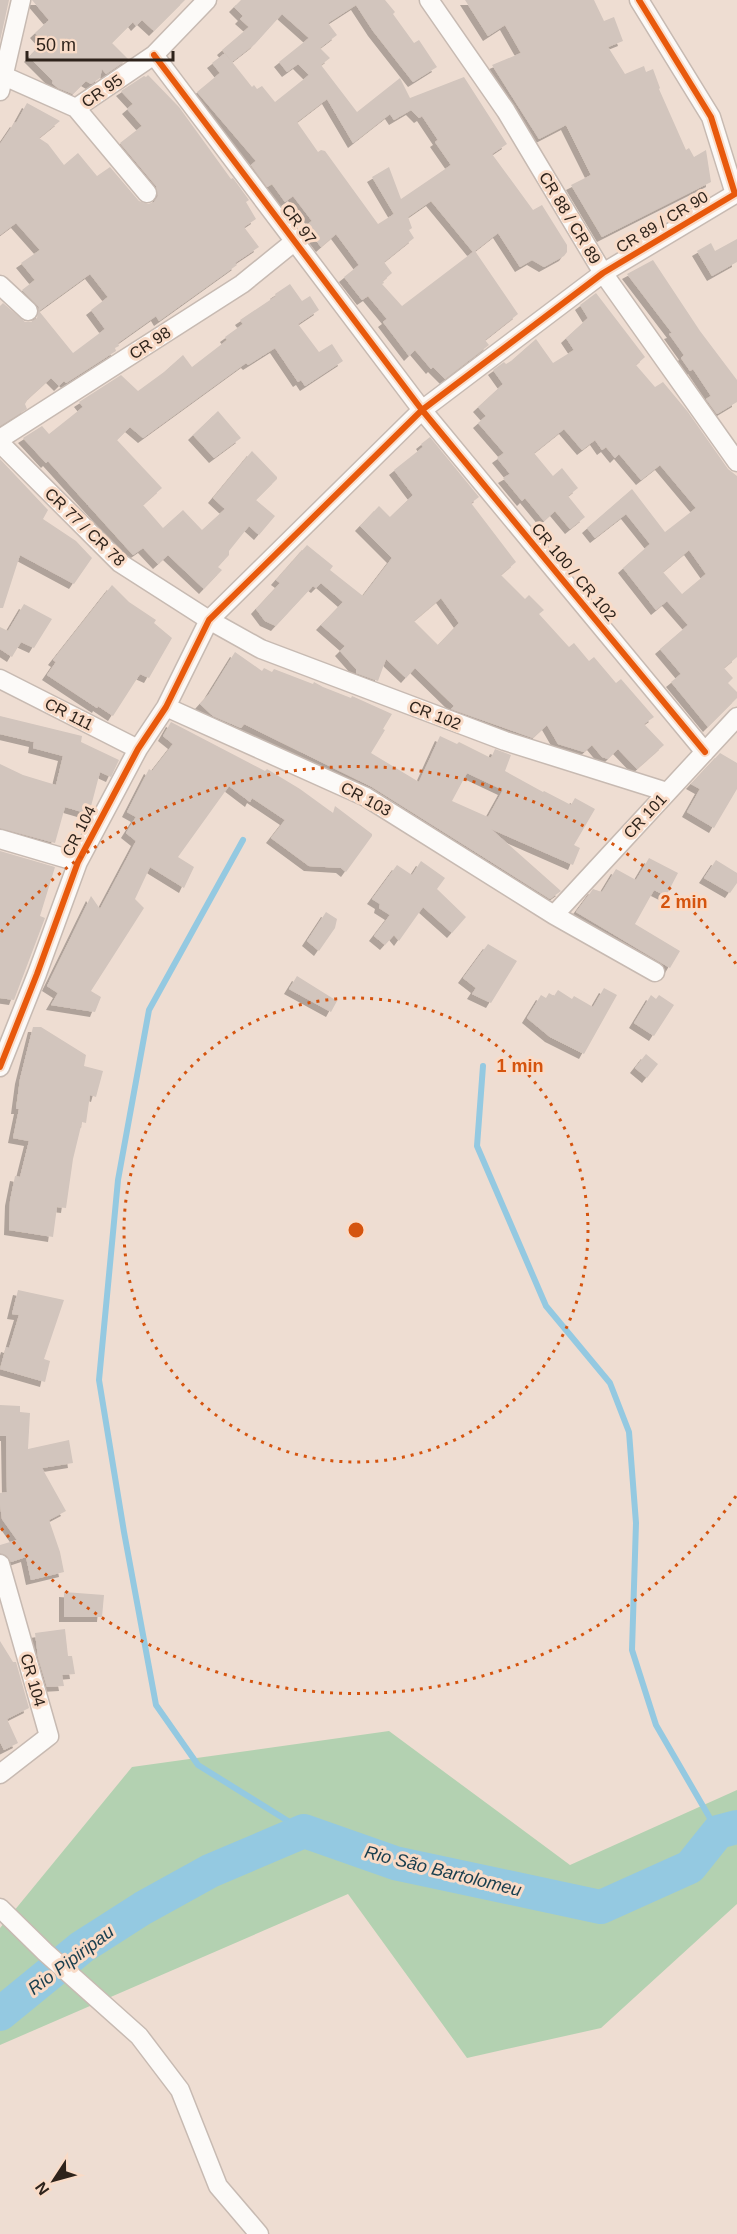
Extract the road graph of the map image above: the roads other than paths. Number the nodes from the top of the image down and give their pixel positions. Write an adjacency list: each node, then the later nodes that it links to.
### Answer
1 (21, 0): 6 (street)
2 (207, 0): 5 (street, CR 95)
3 (429, 0): 10 (street, CR 88 / CR 89)
4 (639, 0): 10 (street, CR 89 / CR 90)
5 (154, 55): 7 (street, CR 95); 9 (street, CR 97)
6 (2, 83): 7 (street)
7 (76, 108): 8 (street)
8 (147, 192)
9 (295, 241): 13 (street, CR 97); 14 (street, CR 98)
10 (603, 273): 13 (street, CR 89 / CR 90); 15 (street, CR 88 / CR 89)
11 (0, 285): 12 (street)
12 (28, 311)
13 (422, 410): 16 (street, CR 104); 21 (street, CR 100 / CR 102)
14 (0, 441): 16 (street, CR 77 / CR 78)
15 (737, 462)
16 (209, 621): 18 (street, CR 104); 22 (street, CR 102)
17 (0, 679): 20 (street, CR 111)
18 (166, 707): 20 (street, CR 104); 25 (street, CR 103)
19 (737, 717): 21 (street, CR 101)
20 (138, 749): 24 (street, CR 104)
21 (705, 752): 22 (street, CR 101)
22 (667, 792): 25 (street, CR 101)
23 (0, 839): 24 (street)
24 (78, 862): 27 (street, CR 104)
25 (554, 915): 26 (street, CR 103)
26 (655, 972)
27 (0, 1067)
28 (0, 1564): 29 (street, CR 104)
29 (0, 1774)
30 (0, 1908): 31 (street)
31 (259, 2234)

